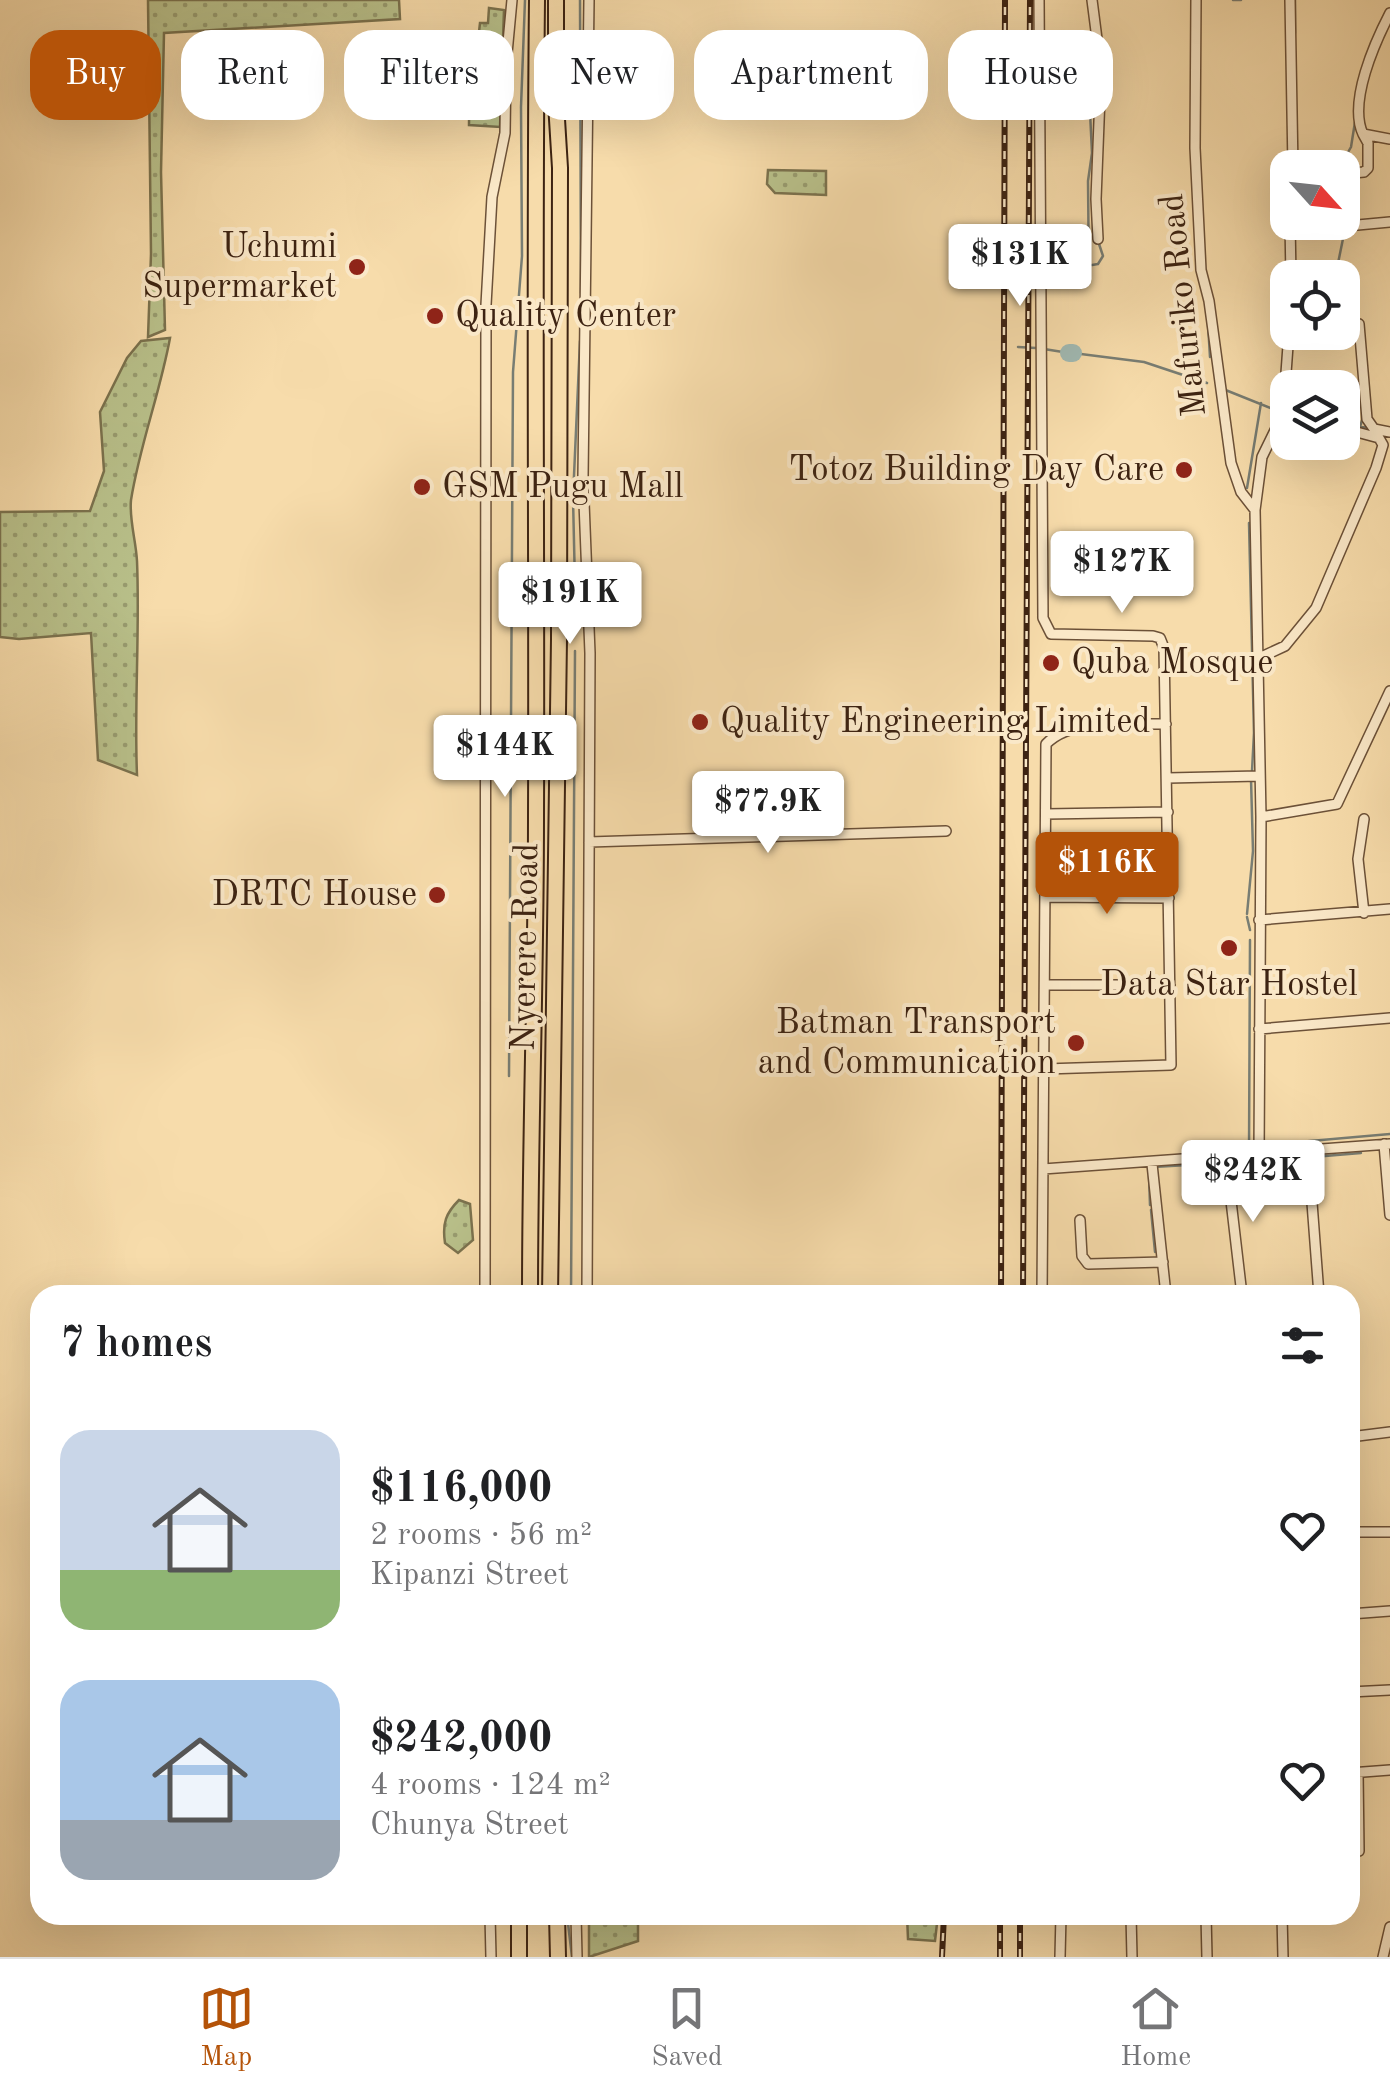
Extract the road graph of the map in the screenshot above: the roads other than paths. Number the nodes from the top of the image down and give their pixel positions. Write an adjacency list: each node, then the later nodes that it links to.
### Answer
1 (512, 0): 52 (street)
2 (537, 0): 53 (highway, Nyerere Road)
3 (556, 0): 54 (highway, Nyerere Road)
4 (589, 0): 32 (street)
5 (1039, 0): 24 (street)
6 (1092, 0): 16 (street)
7 (1196, 0): 21 (street, Mafuriko Road)
8 (1290, 0): 12 (street)
9 (1390, 13): 10 (street)
10 (1363, 134): 11 (street); 13 (street)
11 (1390, 139)
12 (1293, 150)
13 (1360, 172)
14 (1390, 222): 15 (street)
15 (1360, 225)
16 (1098, 238)
17 (1360, 336): 18 (street)
18 (1390, 432)
19 (1360, 433): 22 (street)
20 (1270, 442): 21 (street, Mafuriko Road)
21 (1255, 510): 22 (street, Mafuriko Road)
22 (1259, 658): 25 (street, Mafuriko Road)
23 (1390, 691): 29 (street)
24 (1166, 724): 26 (street); 28 (street)
25 (1259, 776): 26 (street); 29 (street, Mafuriko Road)
26 (1168, 778): 27 (street)
27 (1168, 812): 28 (street); 34 (street)
28 (1046, 814): 33 (street)
29 (1260, 817): 37 (street, Mafuriko Road)
30 (1364, 819): 36 (street)
31 (946, 831): 32 (street)
32 (588, 842): 55 (street)
33 (1046, 896): 34 (street); 38 (street)
34 (1169, 898): 39 (street)
35 (1390, 909): 36 (street)
36 (1364, 913): 37 (street)
37 (1259, 920): 41 (street, Mafuriko Road)
38 (1046, 985): 39 (street); 42 (street)
39 (1170, 985): 42 (street)
40 (1390, 1018): 41 (street)
41 (1259, 1029): 45 (street, Mafuriko Road)
42 (1045, 1069): 48 (street)
43 (1387, 1144): 44 (street); 49 (street)
44 (1308, 1150): 45 (street); 59 (street)
45 (1259, 1155): 46 (street)
46 (1226, 1158): 47 (street); 58 (street)
47 (1152, 1164): 48 (street); 51 (street)
48 (1043, 1169): 56 (street)
49 (1390, 1216)
50 (1080, 1220): 51 (street)
51 (1164, 1262): 57 (street)
52 (485, 1285)
53 (530, 1285)
54 (550, 1285)
55 (586, 1285)
56 (1042, 1285)
57 (1165, 1285)
58 (1241, 1285)
59 (1318, 1285)
60 (1390, 1432): 61 (street)
61 (1360, 1436)
62 (1360, 1532): 63 (street)
63 (1390, 1532)
64 (1390, 1610): 65 (street)
65 (1360, 1613)
66 (1390, 1690): 67 (street)
67 (1360, 1692)
68 (1390, 1770): 69 (street)
69 (1360, 1772)
70 (490, 1925): 79 (street)
71 (518, 1925): 80 (highway)
72 (558, 1925): 81 (highway)
73 (576, 1925): 82 (street)
74 (1060, 1925): 83 (street)
75 (1131, 1925): 84 (street)
76 (1206, 1925): 85 (street)
77 (1282, 1925): 86 (street)
78 (1390, 1927): 87 (street)
79 (491, 1957)
80 (519, 1957)
81 (558, 1957)
82 (577, 1957)
83 (1060, 1957)
84 (1132, 1957)
85 (1207, 1957)
86 (1284, 1957)
87 (1383, 1957)

